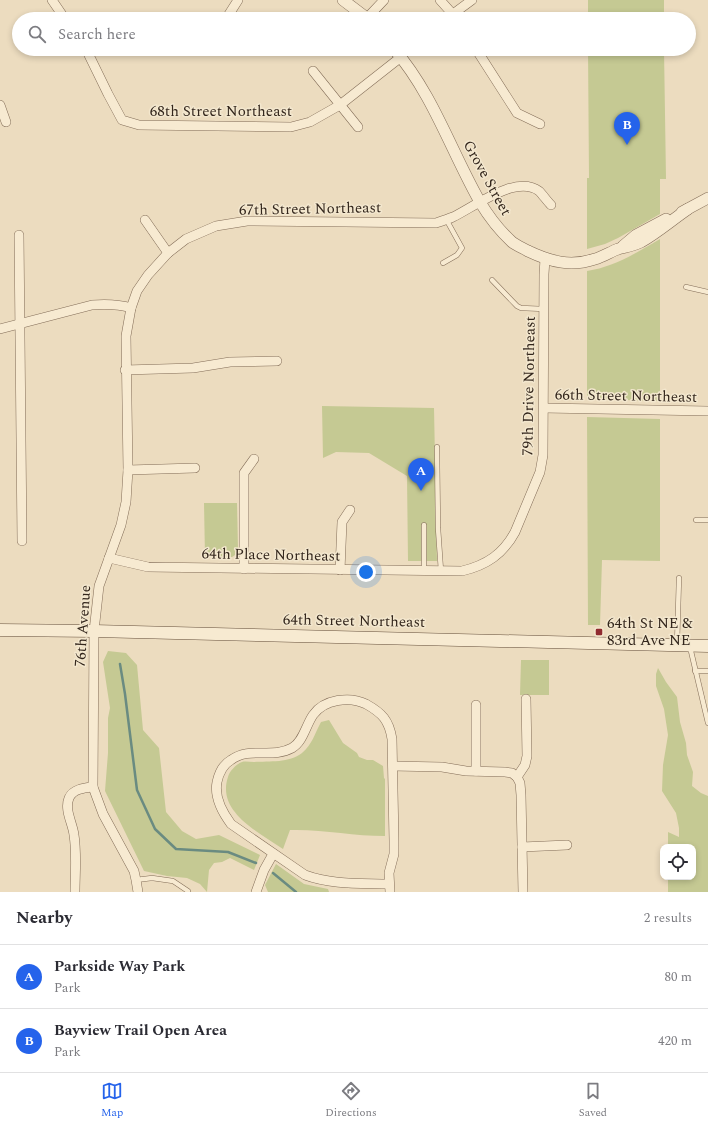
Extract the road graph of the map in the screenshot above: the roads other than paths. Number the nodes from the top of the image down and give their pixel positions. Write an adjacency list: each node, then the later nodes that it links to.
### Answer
1 (52, 0): 7 (street)
2 (238, 0): 8 (street)
3 (344, 0): 9 (street)
4 (384, 0): 10 (street)
5 (440, 0): 11 (street)
6 (472, 0): 12 (street)
7 (60, 12)
8 (230, 12)
9 (359, 12)
10 (373, 12)
11 (451, 12)
12 (459, 12)
13 (91, 56): 19 (street, 68th Street Northeast)
14 (394, 56): 19 (street, 68th Street Northeast)
15 (399, 56): 24 (street, Grove Street)
16 (480, 56): 21 (street)
17 (313, 72): 19 (street)
18 (0, 105): 20 (street)
19 (340, 105): 22 (street)
20 (6, 122)
21 (540, 124)
22 (358, 127)
23 (708, 198): 30 (street, Grove Street)
24 (480, 202): 25 (street, 67th Street Northeast); 26 (street, 67th Street Northeast); 30 (street, Grove Street)
25 (551, 205)
26 (446, 219): 29 (street, 67th Street Northeast); 31 (lane)
27 (145, 220): 29 (street)
28 (19, 236): 37 (street)
29 (168, 253): 35 (street, 67th Street Northeast)
30 (545, 259): 36 (street, 79th Drive Northeast)
31 (443, 263)
32 (492, 280): 36 (lane)
33 (686, 287): 34 (lane)
34 (708, 292)
35 (131, 308): 37 (street); 40 (street, 76th Avenue)
36 (544, 309): 41 (street, 79th Drive Northeast)
37 (19, 325): 38 (street); 51 (street)
38 (0, 330)
39 (277, 361): 40 (street)
40 (125, 370): 46 (street, 76th Avenue)
41 (544, 408): 42 (street, 66th Street Northeast); 52 (street, 79th Drive Northeast)
42 (708, 411)
43 (437, 447): 57 (lane)
44 (254, 459): 54 (street)
45 (195, 468): 46 (street)
46 (128, 470): 53 (street, 76th Avenue)
47 (350, 510): 55 (street)
48 (696, 520): 49 (lane)
49 (708, 520)
50 (424, 525): 56 (lane)
51 (22, 541)
52 (501, 551): 57 (street, 64th Place Northeast)
53 (108, 558): 54 (street, 64th Place Northeast); 60 (street, 76th Avenue)
54 (244, 569): 55 (street, 64th Place Northeast)
55 (340, 570): 56 (street, 64th Place Northeast)
56 (424, 571): 57 (street, 64th Place Northeast)
57 (441, 571)
58 (679, 578): 61 (lane)
59 (0, 630): 60 (main road, 64th Street Northeast)
60 (94, 631): 61 (main road, 64th Street Northeast); 72 (street, 76th Avenue)
61 (677, 645): 62 (main road, 64th Street Northeast)
62 (689, 645): 63 (main road, 64th Street Northeast); 64 (lane)
63 (708, 646)
64 (695, 671): 65 (lane); 68 (lane)
65 (708, 671)
66 (526, 699): 71 (street)
67 (476, 705): 70 (street)
68 (708, 723)
69 (393, 766): 70 (street); 75 (street); 77 (street)
70 (476, 771): 71 (street)
71 (517, 777): 74 (street)
72 (93, 787): 76 (street, 76th Avenue); 79 (street)
73 (567, 845): 74 (street)
74 (522, 847): 82 (street)
75 (274, 854): 77 (street); 81 (street)
76 (136, 880): 78 (lane); 80 (street, 76th Avenue)
77 (390, 888)
78 (188, 891)
79 (75, 892)
80 (138, 892)
81 (256, 892)
82 (523, 892)

